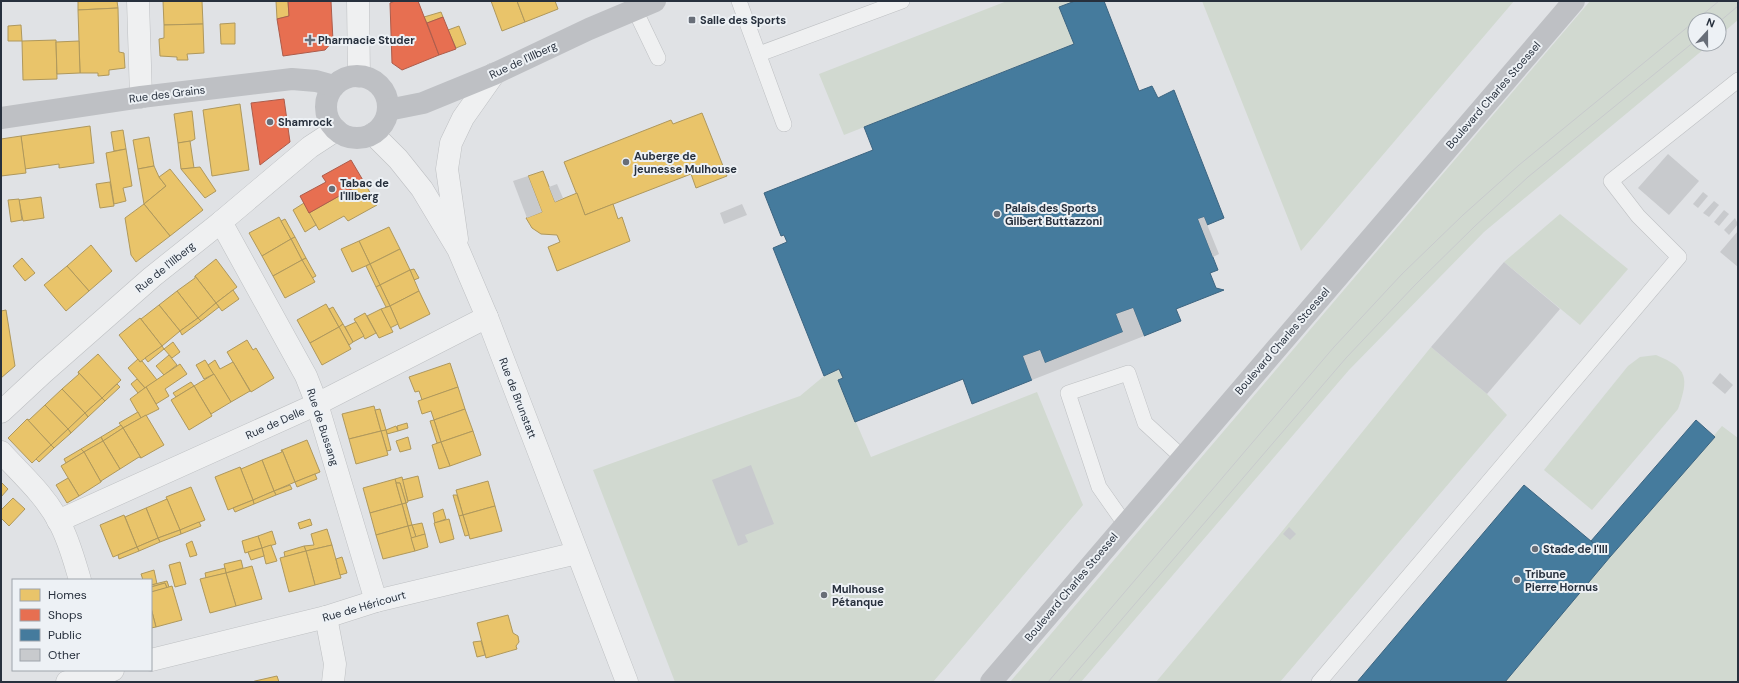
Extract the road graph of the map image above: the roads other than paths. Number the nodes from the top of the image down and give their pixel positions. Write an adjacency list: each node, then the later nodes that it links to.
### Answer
1 (138, 1): 14 (street)
2 (358, 1): 11 (street)
3 (655, 1): 7 (main road, Rue de l'Illberg)
4 (739, 1): 8 (lane)
5 (902, 1): 8 (lane)
6 (1574, 1): 26 (main road, Boulevard Charles Stoessel)
7 (633, 5): 9 (lane); 10 (main road, Rue de l'Illberg)
8 (759, 54): 17 (lane)
9 (658, 58)
10 (494, 74): 15 (main road, Rue de l'Illberg); 21 (street)
11 (360, 76): 13 (main road); 15 (main road)
12 (1738, 80): 39 (lane)
13 (334, 86): 14 (main road, Rue des Grains); 18 (main road)
14 (141, 97): 16 (main road, Rue des Grains)
15 (388, 110): 19 (main road)
16 (1, 118)
17 (784, 124)
18 (336, 130): 19 (main road); 20 (street, Rue de l'Illberg)
19 (373, 134): 21 (street, Rue de Brunstatt)
20 (221, 222): 23 (street, Rue de Bussang); 24 (street, Rue de l'Illberg)
21 (458, 249): 22 (street, Rue de Brunstatt)
22 (487, 317): 23 (street, Rue de Delle); 29 (street, Rue de Brunstatt)
23 (317, 404): 27 (street, Rue de Delle); 31 (street, Rue de Bussang)
24 (1, 412)
25 (1, 452): 27 (street)
26 (1182, 457): 28 (main road, Boulevard Charles Stoessel); 28 (lane)
27 (58, 521): 30 (street)
28 (1125, 524): 38 (main road, Boulevard Charles Stoessel)
29 (577, 553): 31 (street, Rue de Héricourt); 37 (street, Rue de Brunstatt)
30 (80, 579)
31 (376, 601): 32 (street, Rue de Héricourt)
32 (326, 617): 33 (street, Rue de Héricourt); 36 (street)
33 (152, 660)
34 (106, 671): 35 (street)
35 (67, 682)
36 (333, 682)
37 (627, 682)
38 (991, 682)
39 (1319, 682)

